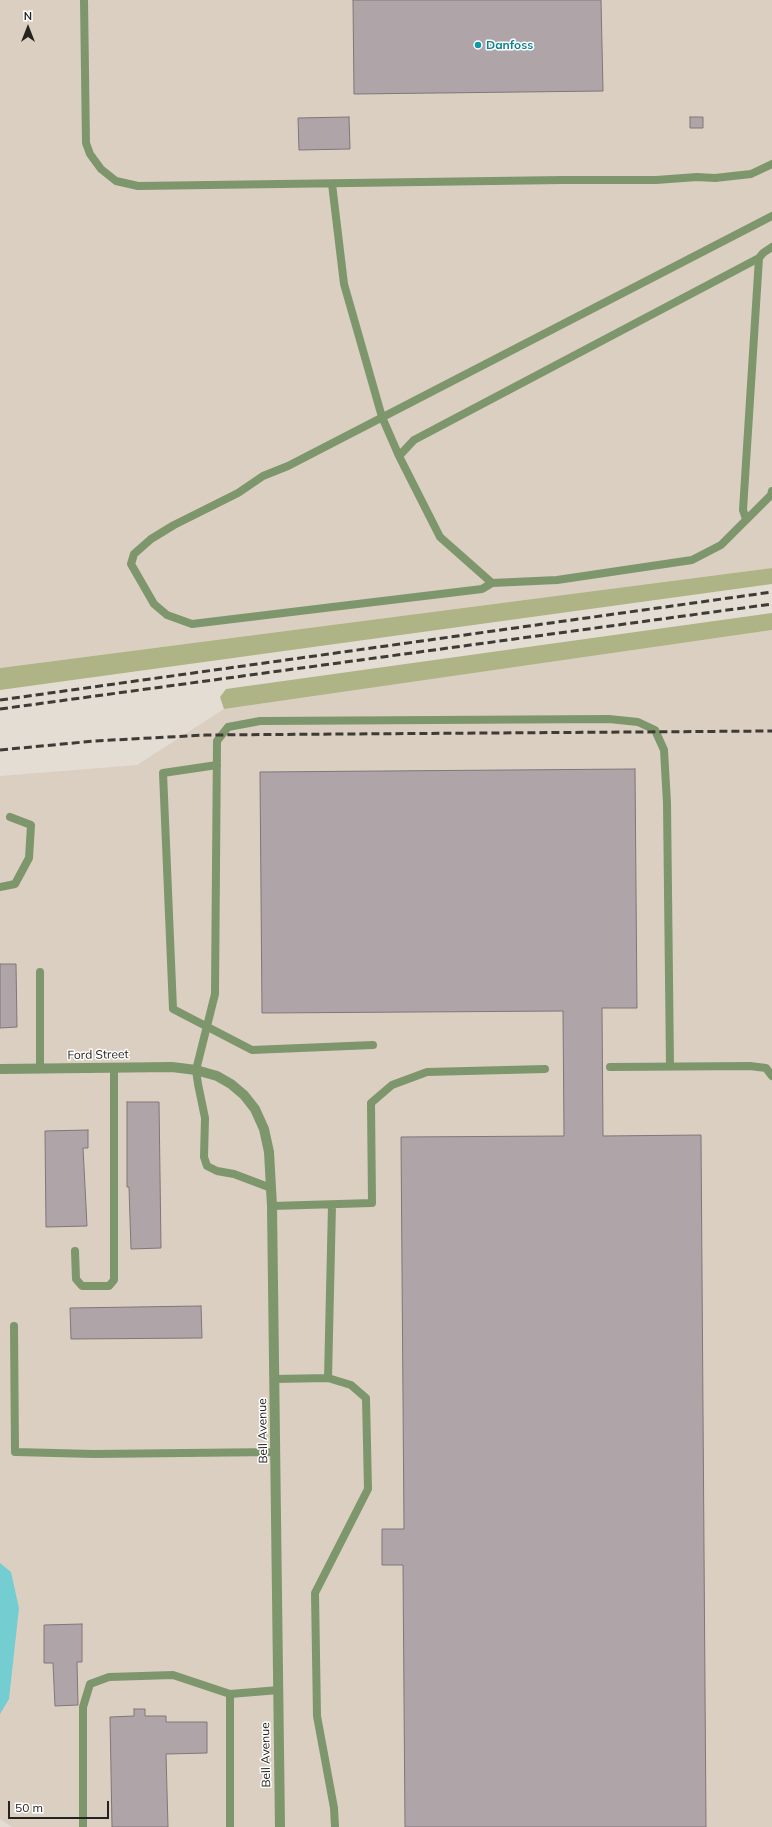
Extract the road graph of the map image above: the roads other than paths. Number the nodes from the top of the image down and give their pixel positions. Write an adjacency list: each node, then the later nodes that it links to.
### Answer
1 (84, 0): 3 (lane)
2 (772, 164): 3 (lane)
3 (332, 184): 7 (lane)
4 (772, 216): 7 (lane)
5 (772, 247): 6 (lane)
6 (759, 258): 8 (lane); 10 (lane)
7 (382, 417): 8 (lane); 11 (lane)
8 (399, 456): 11 (lane)
9 (772, 491): 10 (lane)
10 (746, 519): 11 (lane)
11 (492, 583)
12 (217, 765): 16 (lane); 16 (lane); 18 (lane)
13 (10, 817): 14 (lane)
14 (0, 887)
15 (40, 972): 22 (lane)
16 (207, 1027): 17 (lane); 24 (lane)
17 (372, 1045)
18 (670, 1066): 20 (lane); 25 (lane)
19 (114, 1068): 22 (street, Ford Street); 24 (street, Ford Street); 29 (lane)
20 (610, 1068)
21 (0, 1069): 22 (street, Ford Street)
22 (40, 1069)
23 (545, 1069): 27 (lane)
24 (196, 1070): 26 (street, Bell Avenue); 26 (lane)
25 (772, 1076)
26 (271, 1188): 28 (street, Bell Avenue)
27 (332, 1204): 28 (lane); 31 (lane)
28 (272, 1206): 32 (street, Bell Avenue)
29 (75, 1251)
30 (14, 1326): 33 (lane)
31 (328, 1378): 32 (lane); 39 (lane)
32 (275, 1379): 33 (street, Bell Avenue)
33 (276, 1452): 34 (street, Bell Avenue)
34 (279, 1690): 35 (lane); 38 (street, Bell Avenue)
35 (230, 1694): 36 (lane); 37 (lane)
36 (83, 1827)
37 (230, 1827)
38 (280, 1827)
39 (335, 1827)

